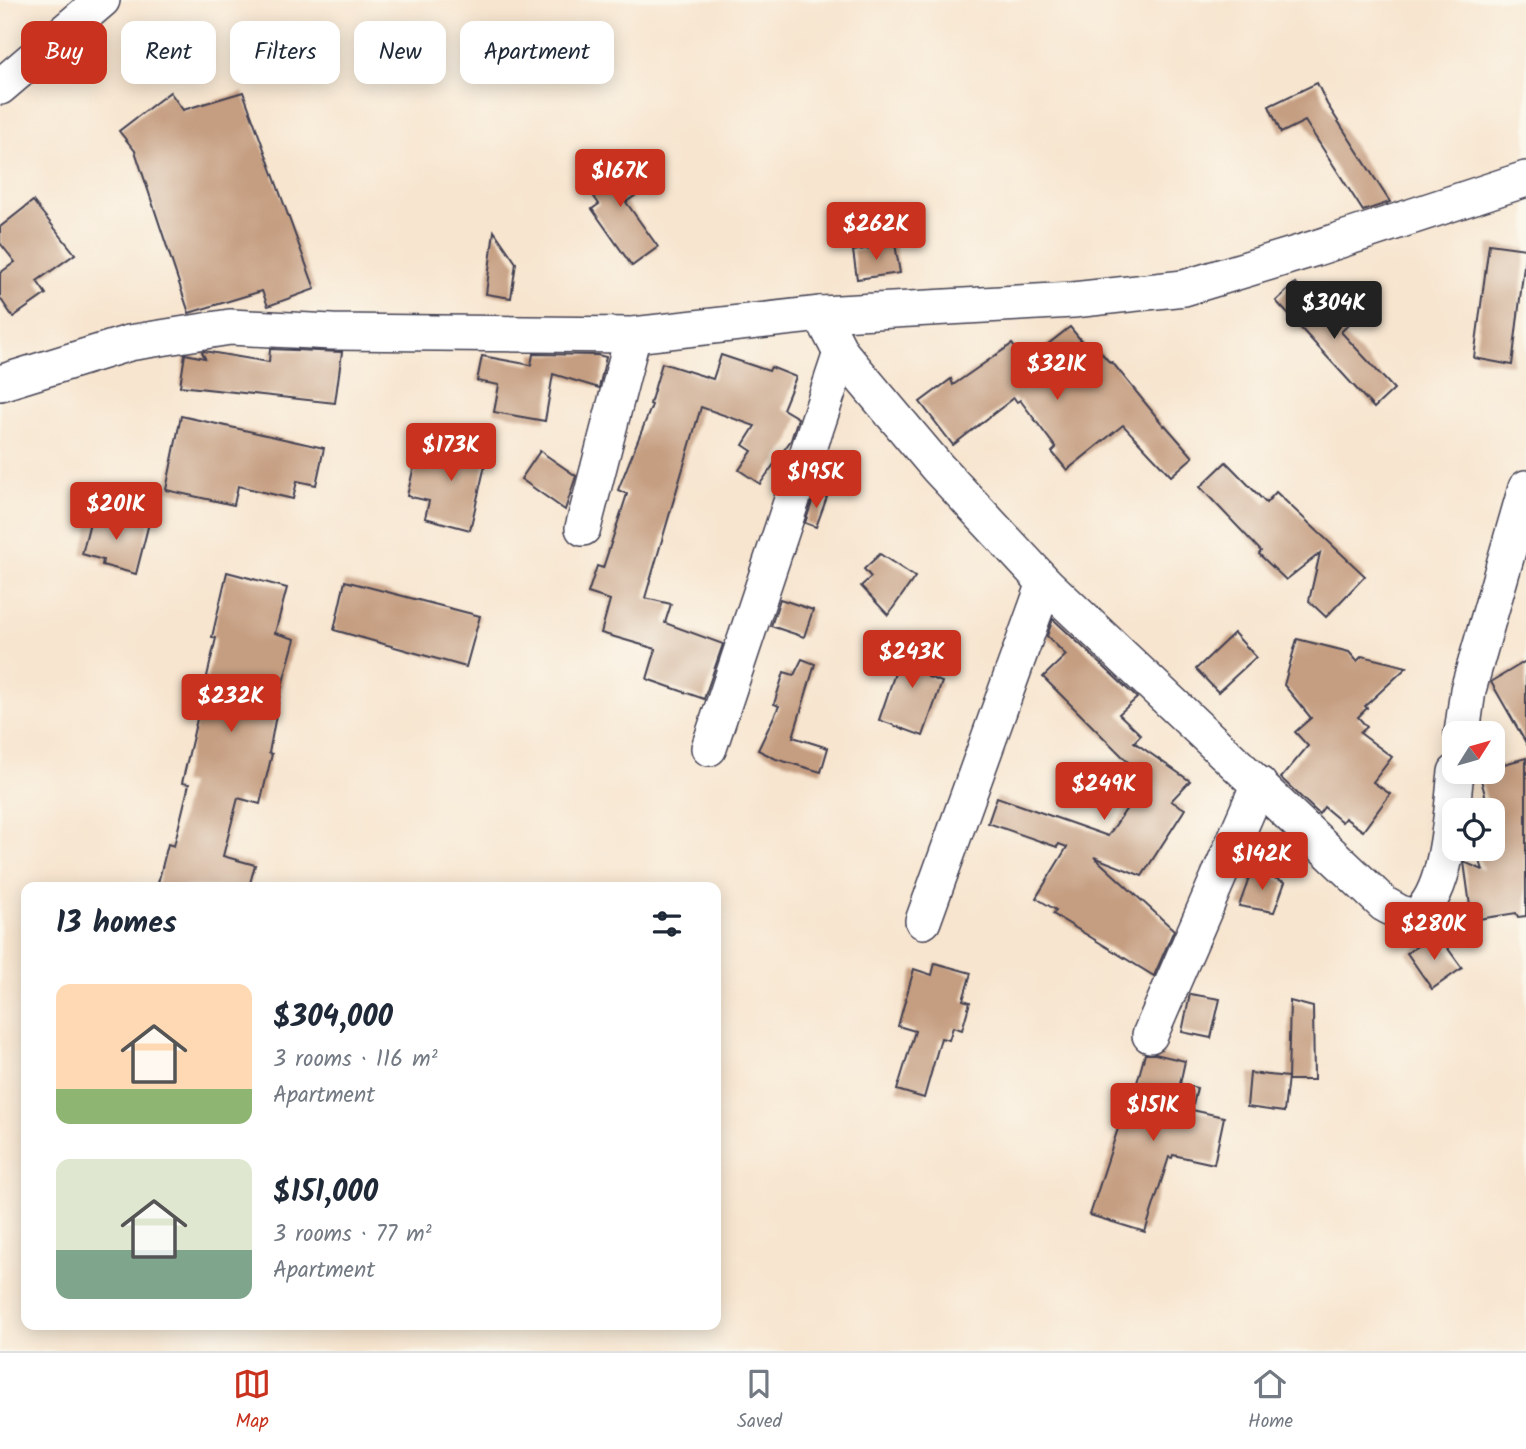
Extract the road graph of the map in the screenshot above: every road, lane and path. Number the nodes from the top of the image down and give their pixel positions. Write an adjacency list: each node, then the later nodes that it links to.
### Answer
1 (102, 0): 2 (street)
2 (0, 87)
3 (1526, 179): 4 (street)
4 (821, 314): 5 (street); 6 (street)
5 (633, 335): 7 (street); 9 (street)
6 (841, 353): 10 (street); 12 (street)
7 (0, 383)
8 (1526, 488): 11 (street)
9 (583, 528)
10 (1045, 583): 13 (street); 15 (street)
11 (1464, 721)
12 (709, 748)
13 (1259, 784): 14 (street); 16 (street)
14 (1455, 784)
15 (923, 921)
16 (1150, 1035)

